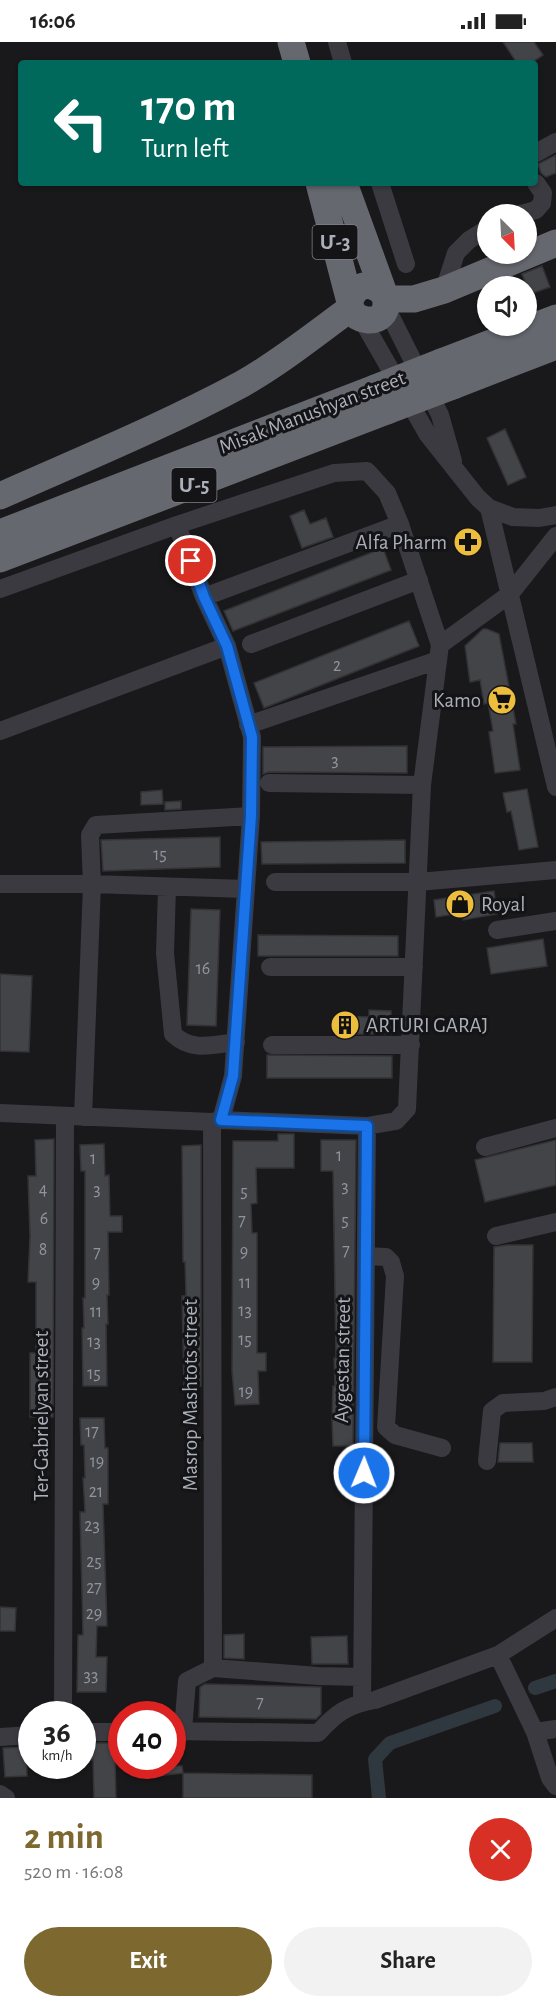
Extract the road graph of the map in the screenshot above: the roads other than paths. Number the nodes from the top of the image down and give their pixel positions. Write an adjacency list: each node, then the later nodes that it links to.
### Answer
1 (291, 42): 3 (highway)
2 (337, 42): 4 (street)
3 (296, 60)
4 (342, 60)
5 (556, 142): 6 (street)
6 (538, 152)
7 (320, 186): 16 (highway, Մ-3)
8 (345, 186): 16 (highway, Մ-3)
9 (381, 186): 14 (street)
10 (538, 186): 11 (street)
11 (537, 209)
12 (477, 235): 15 (street)
13 (556, 243): 15 (highway)
14 (406, 264)
15 (444, 290): 16 (highway)
16 (370, 306): 23 (street, Մ-3); 23 (street, Մ-3); 24 (highway)
17 (556, 318): 21 (highway, Misak Manushyan street / Մ-5)
18 (556, 346): 19 (highway, Misak Manushyan street / Մ-5)
19 (520, 360): 20 (highway); 21 (highway, Misak Manushyan street / Մ-5)
20 (556, 362)
21 (447, 374): 22 (highway, Misak Manushyan street / Մ-5, bridge)
22 (381, 400): 29 (highway, Misak Manushyan street / Մ-5); 31 (highway, Misak Manushyan street / Մ-5)
23 (454, 466): 25 (street)
24 (0, 496)
25 (489, 508): 26 (street); 34 (street)
26 (556, 515)
27 (400, 524): 28 (street); 32 (street); 35 (street)
28 (177, 525): 33 (street); 35 (street, Masrop Mashtots street)
29 (0, 533)
30 (556, 536): 34 (street)
31 (0, 559)
32 (419, 580): 36 (street); 38 (street)
33 (0, 590)
34 (510, 594): 38 (street); 41 (street)
35 (204, 597): 37 (street, Masrop Mashtots street)
36 (251, 644)
37 (227, 646): 39 (street, Masrop Mashtots street); 40 (street)
38 (439, 653): 39 (street); 43 (street)
39 (248, 725): 45 (street, Masrop Mashtots street)
40 (0, 731)
41 (550, 733): 44 (street)
42 (268, 783): 43 (street)
43 (422, 785): 48 (street)
44 (556, 788)
45 (251, 816): 50 (street, Ter-Gabrielyan street); 52 (street, Masrop Mashtots street)
46 (556, 870): 48 (street)
47 (275, 882): 48 (street)
48 (418, 882): 56 (street)
49 (0, 884): 50 (street)
50 (92, 884): 51 (street); 61 (street, Ter-Gabrielyan street)
51 (167, 888): 52 (street); 57 (street)
52 (246, 889): 57 (street, Masrop Mashtots street)
53 (556, 921): 54 (street)
54 (497, 930)
55 (270, 967): 56 (street)
56 (414, 967): 59 (street)
57 (236, 1042): 62 (street, Masrop Mashtots street)
58 (272, 1045): 59 (street)
59 (411, 1045): 63 (street)
60 (0, 1113): 61 (street)
61 (74, 1117): 62 (street); 76 (street, Ter-Gabrielyan street)
62 (217, 1121): 63 (street); 74 (street, Masrop Mashtots street)
63 (367, 1126): 68 (street, Aygestan street)
64 (556, 1128): 65 (street)
65 (486, 1147)
66 (556, 1222): 67 (street)
67 (496, 1236)
68 (366, 1256): 70 (street); 75 (street, Aygestan street)
69 (556, 1397): 71 (street)
70 (442, 1448)
71 (487, 1461)
72 (556, 1618): 73 (street)
73 (498, 1655): 78 (street); 81 (street)
74 (213, 1668): 75 (street); 77 (street)
75 (362, 1677): 78 (street, Aygestan street)
76 (63, 1701)
77 (183, 1701)
78 (362, 1702): 80 (street)
79 (556, 1729): 81 (street)
80 (186, 1730)
81 (536, 1732): 84 (street)
82 (18, 1736): 83 (street)
83 (0, 1737)
84 (556, 1786)
85 (0, 1794): 86 (street)
86 (6, 1798)

